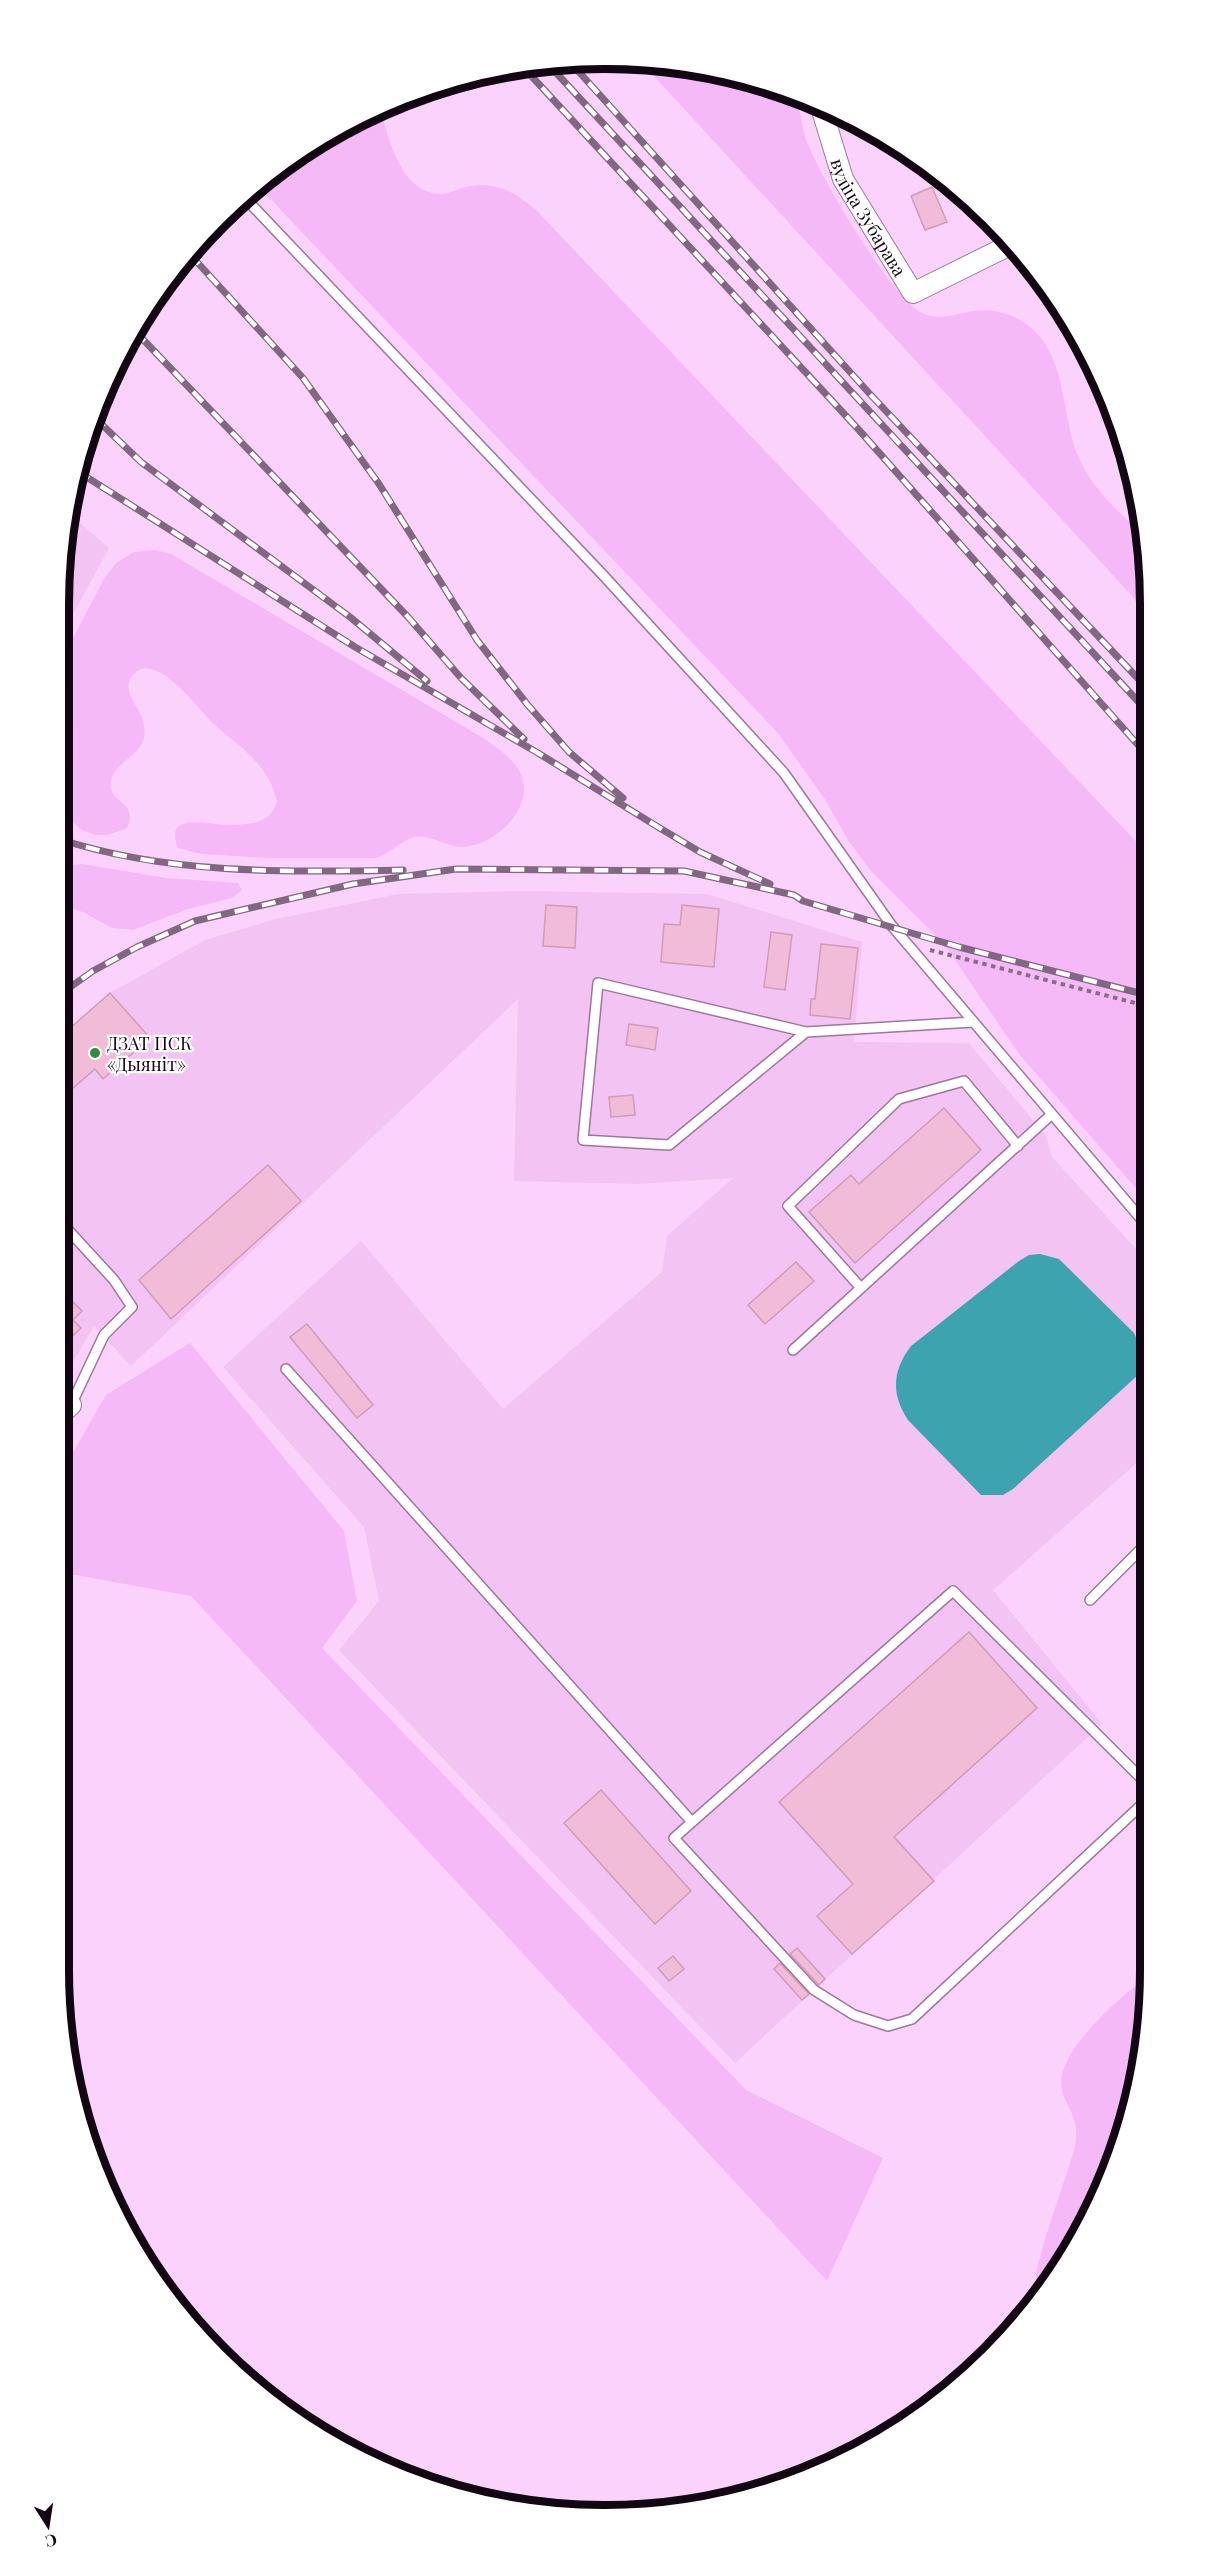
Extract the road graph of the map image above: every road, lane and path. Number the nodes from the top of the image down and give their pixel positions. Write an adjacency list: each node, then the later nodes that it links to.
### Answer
1 (824, 116): 3 (street, вуліца Зубарава)
2 (250, 203): 4 (lane)
3 (1004, 248)
4 (907, 944): 5 (path); 6 (lane)
5 (1140, 1004)
6 (973, 1022): 7 (lane); 8 (lane)
7 (806, 1032): 7 (lane)
8 (1052, 1114): 9 (lane); 10 (lane)
9 (1018, 1146): 12 (lane); 12 (lane)
10 (1140, 1218)
11 (69, 1232): 15 (lane)
12 (861, 1288): 13 (lane)
13 (793, 1350)
14 (286, 1369): 20 (lane)
15 (69, 1403)
16 (1140, 1550): 17 (lane)
17 (1090, 1600)
18 (1140, 1777): 20 (lane)
19 (1140, 1806): 20 (lane)
20 (692, 1822)

